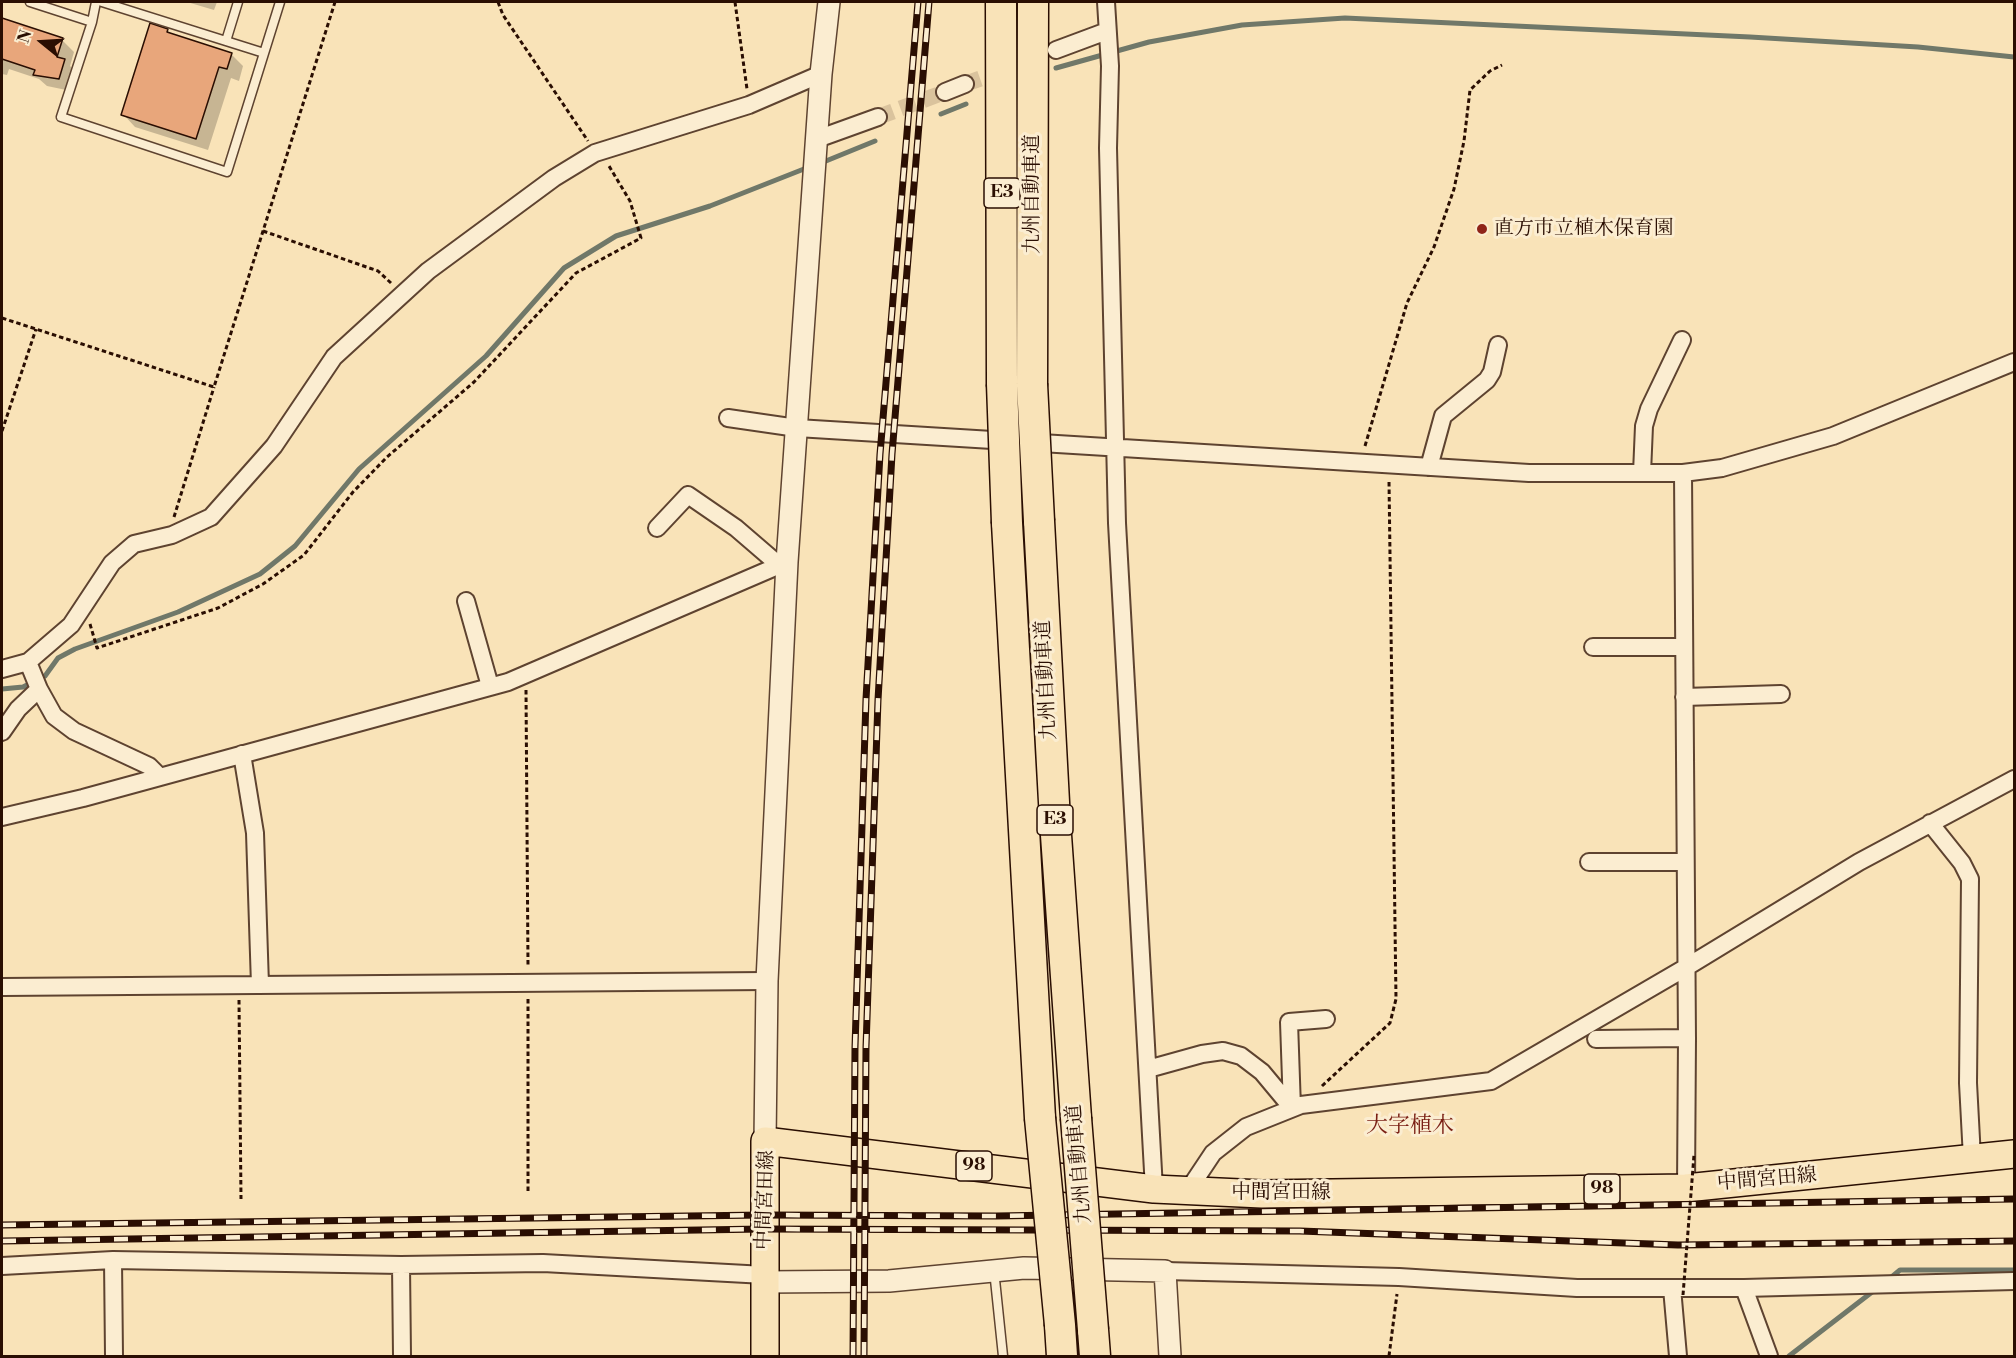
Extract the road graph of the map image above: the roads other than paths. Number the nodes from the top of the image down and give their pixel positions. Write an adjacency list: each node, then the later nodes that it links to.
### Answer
1 (30, 2): 10 (lane)
2 (96, 2): 10 (lane)
3 (102, 2): 12 (lane)
4 (238, 2): 12 (lane)
5 (280, 2): 14 (lane)
6 (829, 2): 15 (street)
7 (1001, 2): 72 (highway, 九州自動車道 / E3, bridge)
8 (1033, 2): 73 (highway, 九州自動車道 / E3, bridge)
9 (1106, 2): 11 (street)
10 (92, 22): 14 (lane)
11 (1107, 35): 13 (street); 25 (street)
12 (226, 41): 14 (lane)
13 (1056, 50)
14 (264, 53)
15 (821, 74): 19 (street); 34 (street)
16 (965, 84): 17 (street)
17 (945, 92)
18 (878, 117): 19 (street)
19 (817, 143): 24 (street)
20 (1682, 340): 27 (street)
21 (1498, 345): 26 (street)
22 (2014, 362): 28 (street)
23 (728, 418): 24 (street)
24 (797, 428): 25 (street); 30 (street)
25 (1114, 448): 26 (street); 55 (street)
26 (1429, 467): 27 (street)
27 (1642, 473): 28 (street)
28 (1683, 473): 33 (street)
29 (657, 528): 30 (street)
30 (783, 563): 36 (street); 49 (street)
31 (466, 601): 36 (street)
32 (1593, 647): 33 (street)
33 (1683, 647): 39 (street)
34 (28, 662): 35 (street); 37 (street)
35 (2, 669)
36 (490, 686): 41 (street)
37 (39, 689): 40 (street); 42 (street)
38 (1780, 694): 39 (street)
39 (1684, 697): 47 (street)
40 (2, 732)
41 (242, 754): 42 (street); 50 (street)
42 (160, 777): 44 (street)
43 (2014, 779): 45 (street)
44 (2, 817)
45 (1930, 823): 48 (street); 59 (street)
46 (1589, 862): 47 (street)
47 (1684, 862): 48 (street)
48 (1685, 968): 53 (street); 56 (street)
49 (767, 981): 50 (street); 57 (street)
50 (260, 985): 51 (street)
51 (2, 987)
52 (1326, 1019): 56 (street)
53 (1687, 1038): 54 (street); 60 (street)
54 (1596, 1040)
55 (1148, 1069): 56 (street); 61 (street)
56 (1296, 1106): 62 (street)
57 (765, 1141): 61 (main road, 中間宮田線 / 98); 68 (main road, 中間宮田線)
58 (2014, 1154): 59 (main road, 中間宮田線 / 98)
59 (1972, 1158): 60 (main road, 中間宮田線 / 98)
60 (1686, 1188): 62 (main road, 中間宮田線 / 98)
61 (1154, 1189): 62 (main road, 中間宮田線 / 98)
62 (1187, 1192)
63 (113, 1260): 64 (street); 65 (street); 74 (street)
64 (400, 1265): 68 (street); 75 (street)
65 (2, 1266)
66 (994, 1270): 67 (street); 68 (street); 77 (lane)
67 (1165, 1271): 71 (street); 80 (street)
68 (765, 1279): 76 (main road, 中間宮田線)
69 (2014, 1281): 70 (street)
70 (1744, 1288): 71 (street); 82 (street)
71 (1678, 1292): 81 (street)
72 (1053, 1326): 78 (highway); 79 (highway, 九州自動車道 / E3)
73 (1094, 1343)
74 (114, 1356)
75 (402, 1356)
76 (765, 1356)
77 (1003, 1356)
78 (1046, 1356)
79 (1062, 1356)
80 (1170, 1356)
81 (1678, 1356)
82 (1769, 1356)

